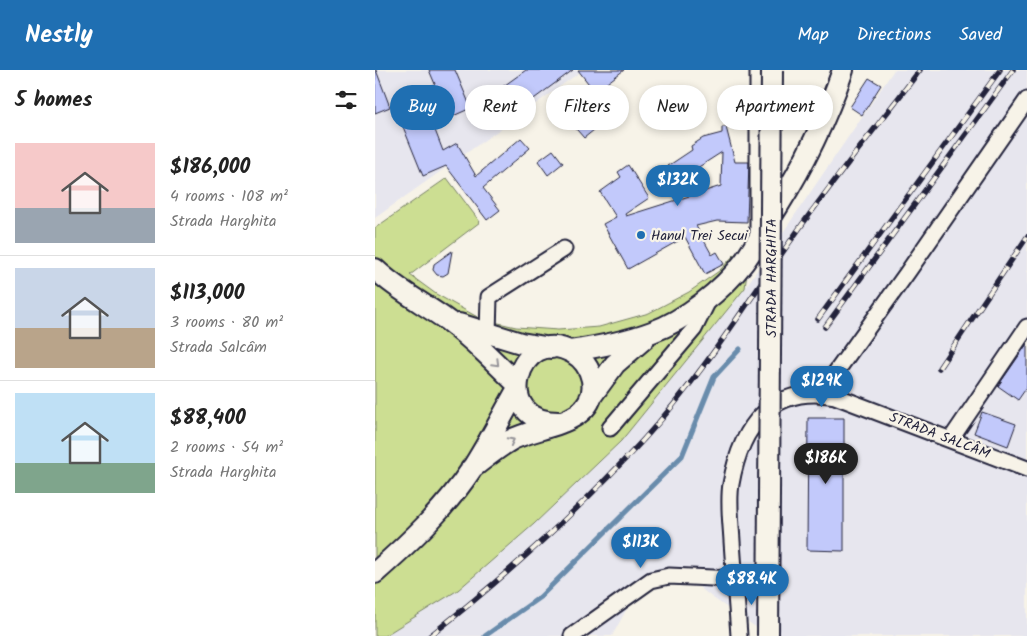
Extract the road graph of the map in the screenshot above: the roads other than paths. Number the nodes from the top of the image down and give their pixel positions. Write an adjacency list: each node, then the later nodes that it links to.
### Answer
1 (758, 70): 5 (street)
2 (772, 70): 26 (main road, STRADA HARGHITA, bridge)
3 (843, 70): 5 (main road)
4 (1027, 100): 15 (street)
5 (758, 242): 8 (main road)
6 (564, 249): 12 (street)
7 (375, 269): 9 (main road)
8 (710, 296): 11 (main road); 18 (street)
9 (446, 320): 12 (main road); 14 (main road, one-way to 14)
10 (1027, 327): 19 (street)
11 (653, 332): 13 (main road); 16 (main road)
12 (488, 334): 13 (main road)
13 (561, 349): 14 (main road); 16 (main road)
14 (517, 387): 17 (main road); 20 (main road)
15 (821, 393): 19 (street, STRADA SALCÂM); 23 (street, STRADA SALCÂM)
16 (590, 398): 17 (main road)
17 (563, 422): 20 (main road, one-way to 17)
18 (610, 428)
19 (951, 438): 21 (street, STRADA SALCÂM)
20 (471, 469): 22 (main road)
21 (1027, 469)
22 (375, 573)
23 (735, 579): 24 (street); 25 (street)
24 (572, 636)
25 (739, 636)
26 (769, 636)

